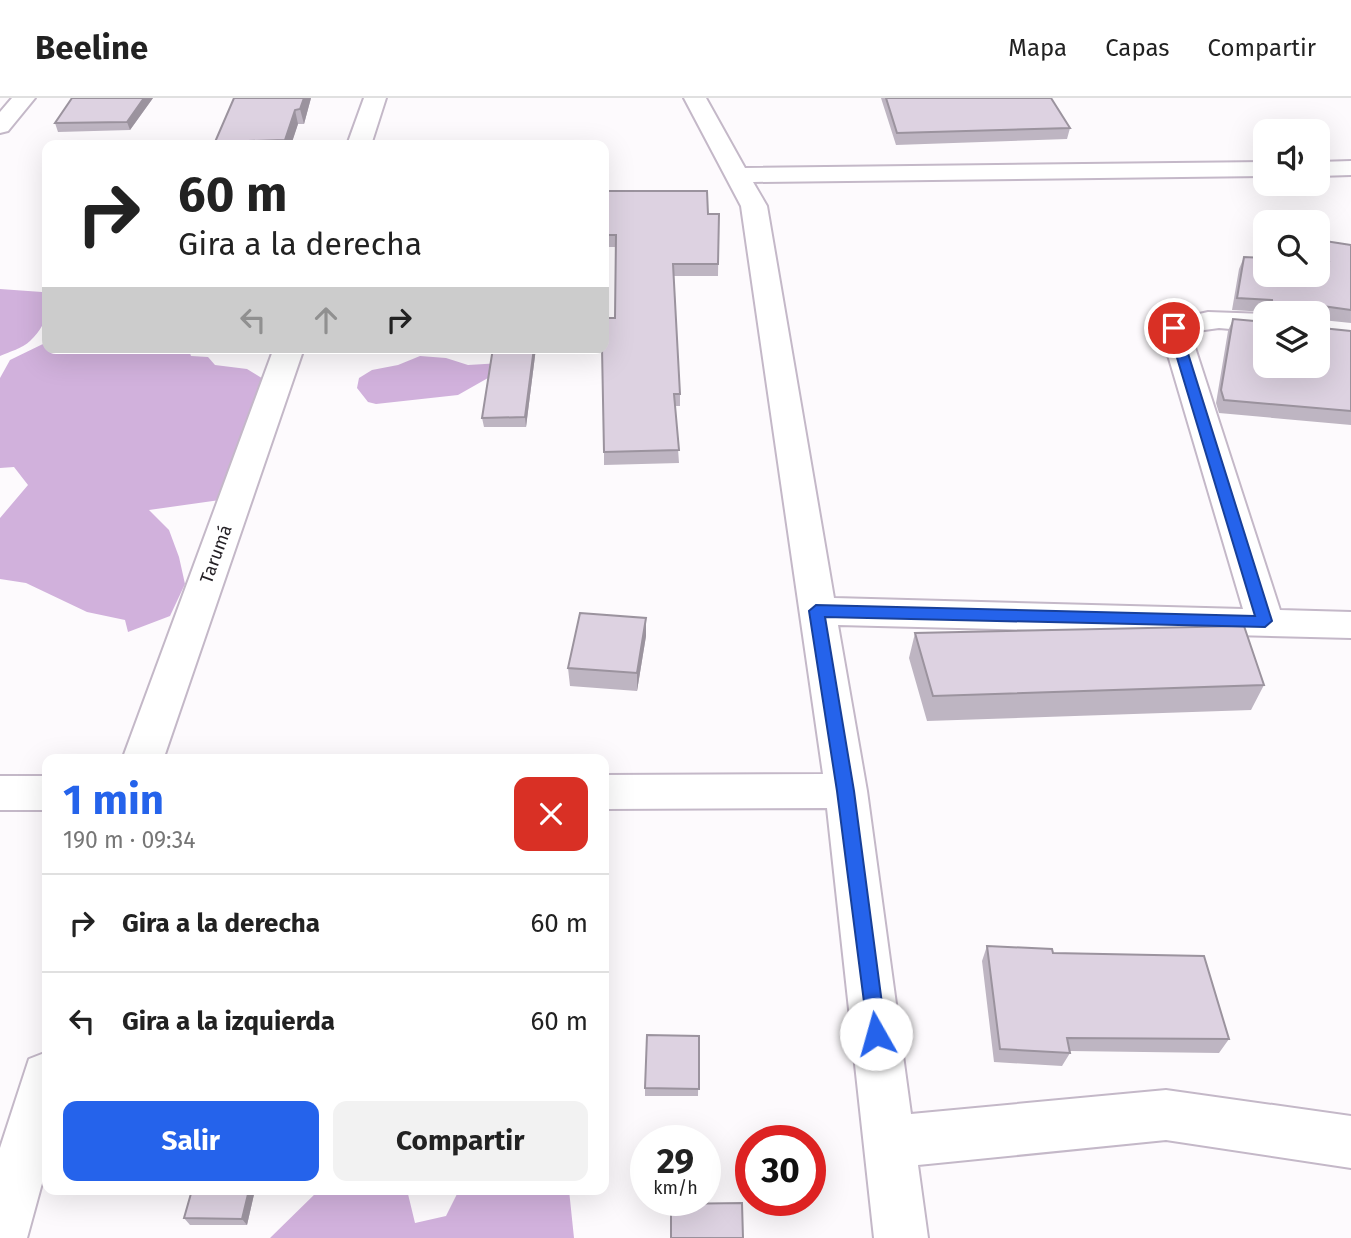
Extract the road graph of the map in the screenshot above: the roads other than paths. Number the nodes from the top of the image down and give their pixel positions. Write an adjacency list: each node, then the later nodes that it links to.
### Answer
1 (24, 98): 4 (street)
2 (375, 98): 5 (street)
3 (695, 98): 9 (street)
4 (0, 126)
5 (361, 140)
6 (1351, 168): 8 (street)
7 (1253, 169): 9 (street)
8 (1330, 169)
9 (737, 175): 12 (street)
10 (1253, 322): 13 (street)
11 (287, 354): 15 (street, Tarumá)
12 (816, 611): 13 (street); 16 (street)
13 (1265, 621): 14 (street)
14 (1351, 625)
15 (144, 754)
16 (846, 791): 17 (street); 21 (street)
17 (609, 792)
18 (0, 793): 19 (street)
19 (42, 793)
20 (42, 1093): 23 (street)
21 (889, 1142): 22 (street); 24 (street)
22 (1351, 1142)
23 (0, 1237)
24 (901, 1238)

